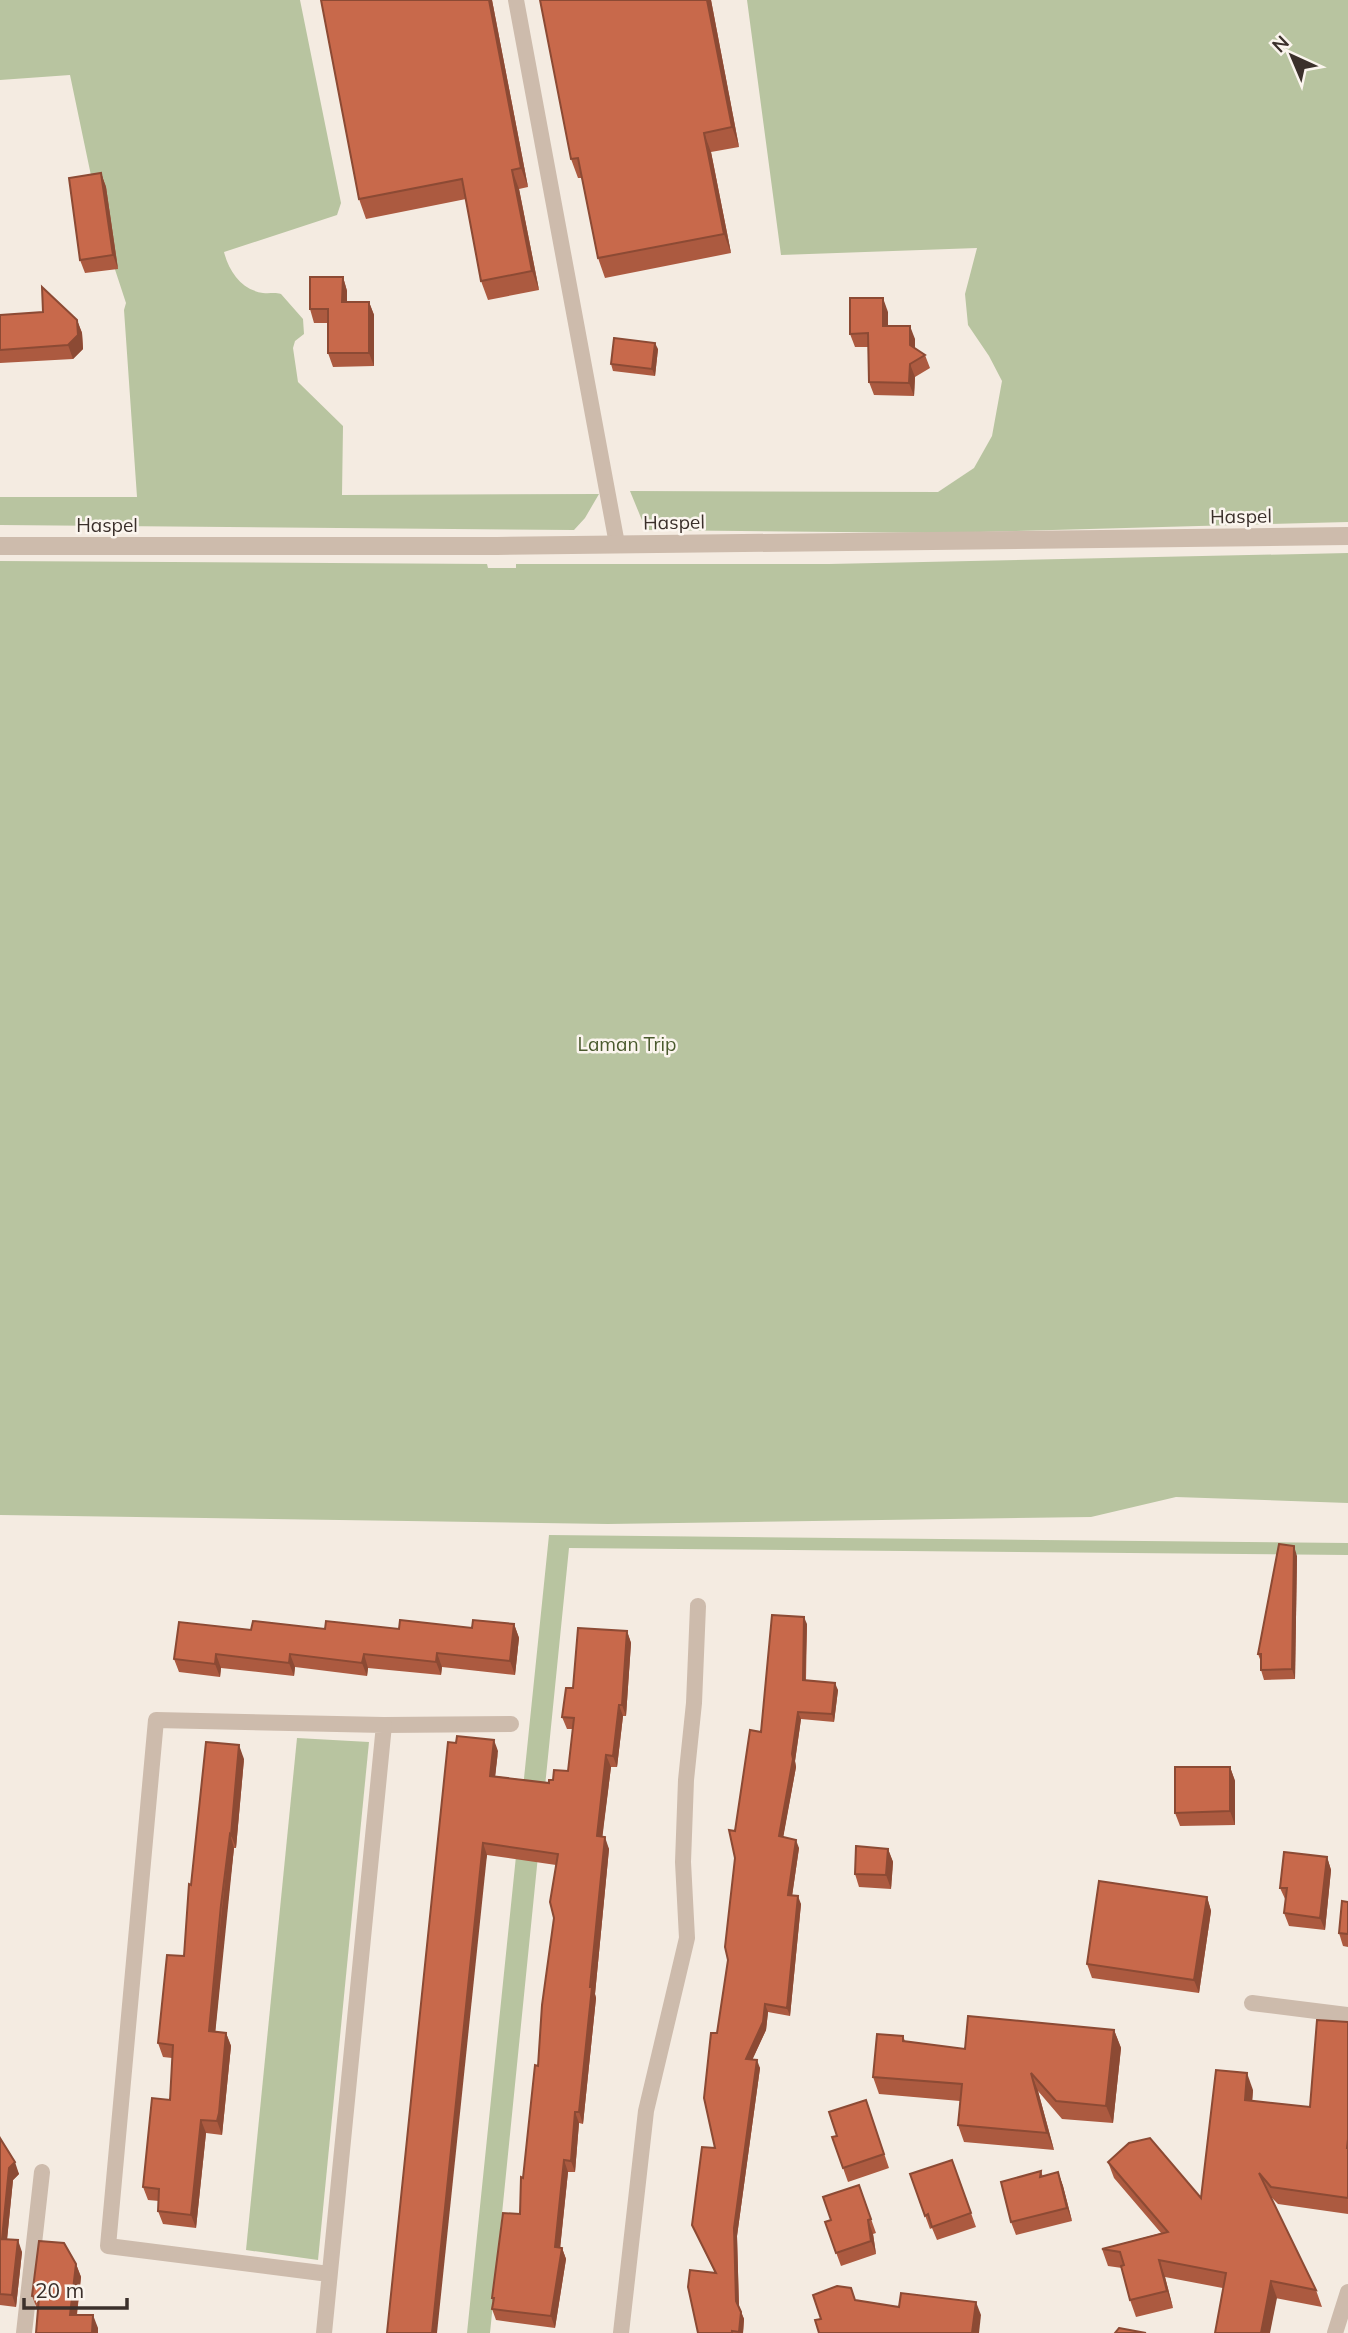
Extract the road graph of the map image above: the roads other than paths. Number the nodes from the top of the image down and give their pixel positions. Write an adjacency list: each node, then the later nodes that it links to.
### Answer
1 (516, 0): 3 (lane)
2 (1348, 536): 3 (street, Haspel)
3 (617, 544): 4 (street, Haspel)
4 (0, 546)
5 (698, 1606): 15 (lane)
6 (511, 1724): 7 (lane)
7 (384, 1725): 11 (lane); 11 (lane)
8 (1252, 2003): 9 (lane)
9 (1348, 2015)
10 (42, 2172): 13 (lane)
11 (329, 2274): 14 (lane)
12 (1348, 2292): 16 (lane)
13 (24, 2333)
14 (324, 2333)
15 (621, 2333)
16 (1335, 2333)

